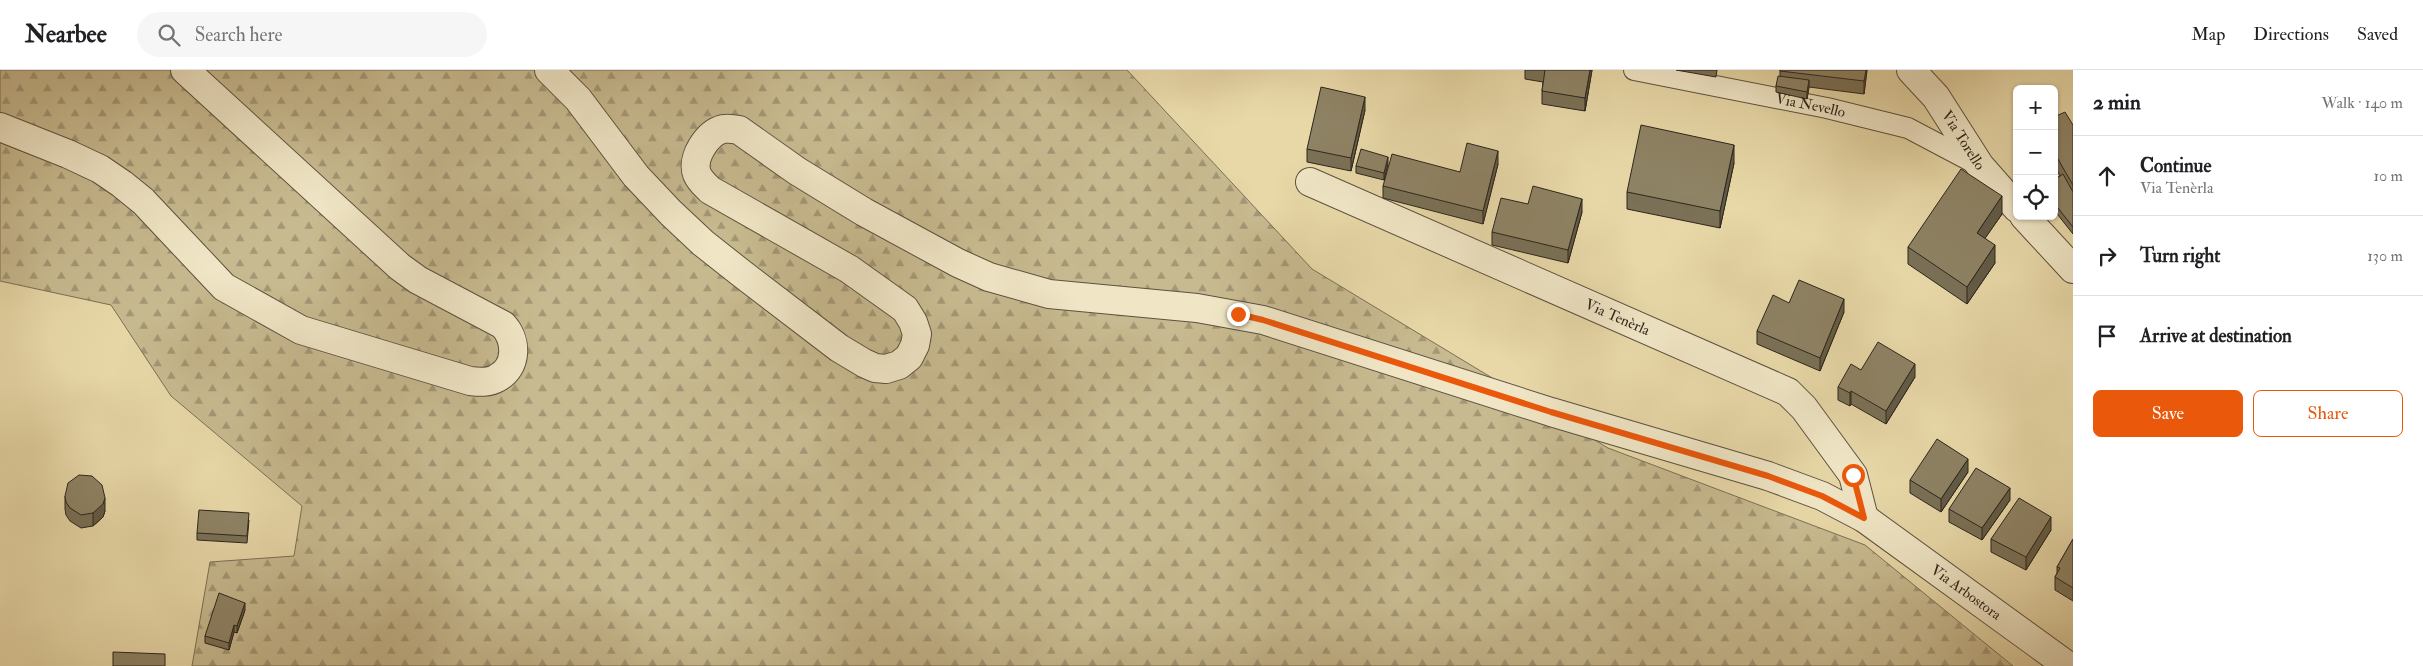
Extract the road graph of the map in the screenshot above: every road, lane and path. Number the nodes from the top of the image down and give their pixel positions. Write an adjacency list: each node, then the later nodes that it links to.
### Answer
1 (185, 70): 5 (street)
2 (549, 70): 11 (street, Via Arbostora)
3 (1634, 70): 6 (lane, Via Nevello)
4 (1911, 70): 6 (street, Via Torello)
5 (0, 127)
6 (1980, 166): 8 (street, Via Torello)
7 (1310, 182): 11 (street, Via Tenèrla)
8 (2013, 203)
9 (2028, 220): 10 (street)
10 (2073, 269)
11 (1864, 518): 12 (street, Via Arbostora)
12 (2068, 666)

